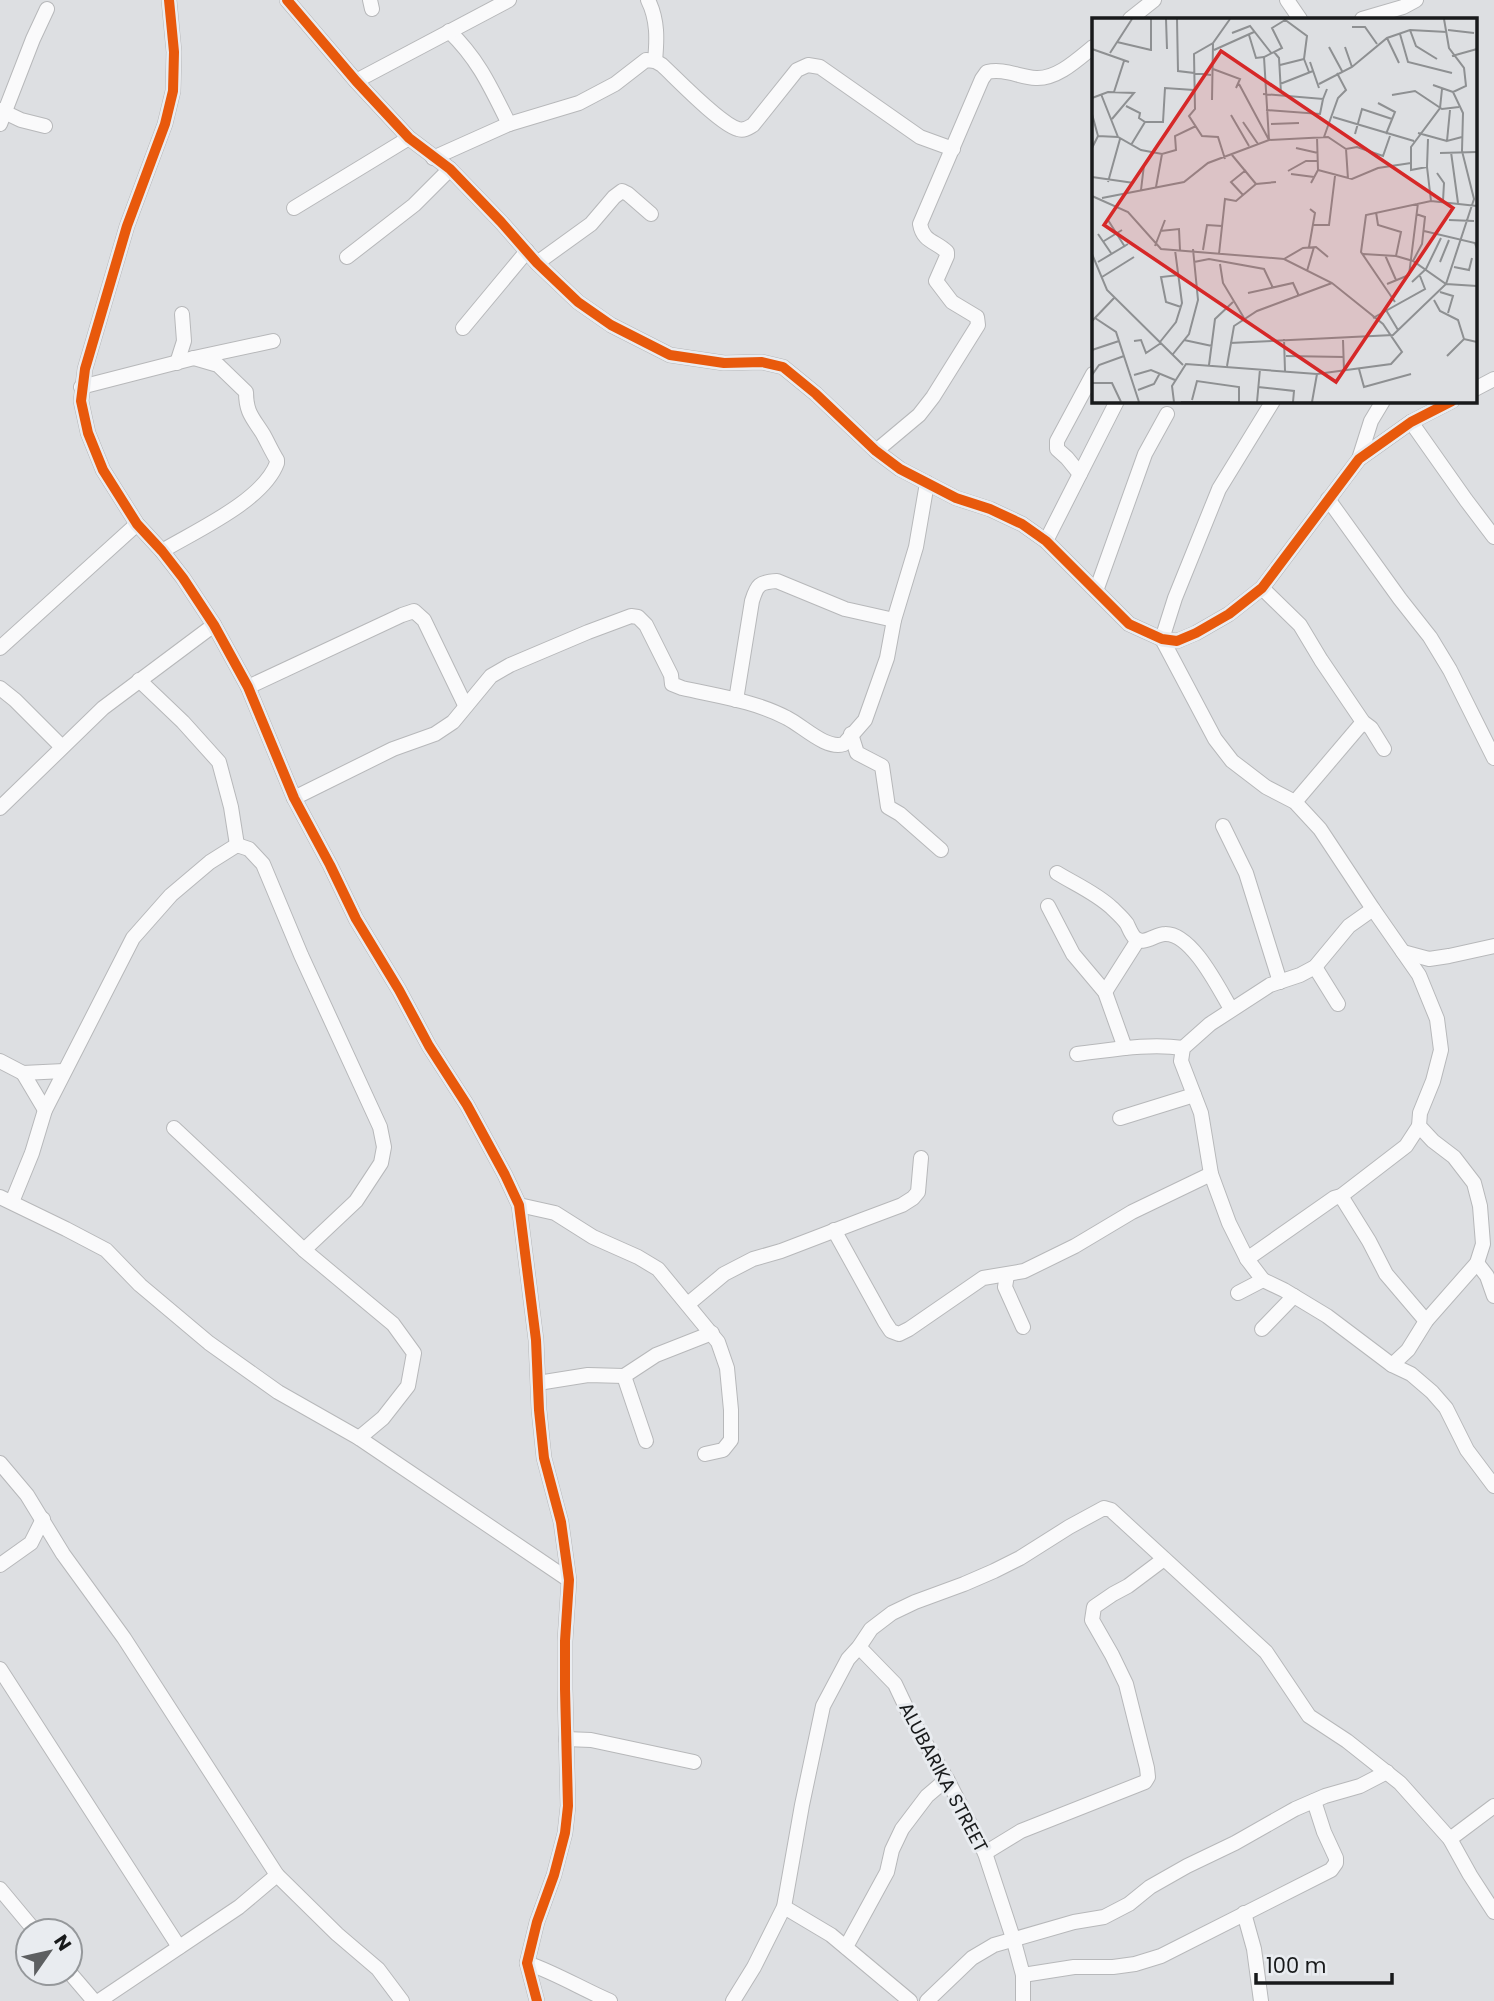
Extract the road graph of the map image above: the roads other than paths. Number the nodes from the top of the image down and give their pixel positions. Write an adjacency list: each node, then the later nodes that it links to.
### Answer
1 (169, 0): 37 (street)
2 (287, 0): 15 (street)
3 (509, 0): 12 (street)
4 (648, 0): 14 (street)
5 (1154, 0): 9 (street)
6 (1287, 0): 10 (street)
7 (1416, 0): 11 (street)
8 (47, 9): 16 (street)
9 (1131, 18)
10 (1299, 18)
11 (1365, 18)
12 (449, 31): 15 (street); 17 (street)
13 (1092, 48): 21 (street)
14 (655, 61): 17 (street); 21 (street)
15 (356, 81): 19 (street)
16 (2, 116): 18 (street)
17 (509, 124): 20 (street)
18 (45, 126)
19 (409, 138): 23 (street); 25 (street)
20 (474, 140): 22 (street); 23 (street)
21 (953, 149): 45 (street)
22 (470, 155)
23 (433, 158): 24 (street)
24 (450, 169): 27 (street); 28 (street)
25 (294, 208)
26 (651, 214): 29 (street)
27 (527, 251): 29 (street); 31 (street)
28 (347, 257)
29 (537, 263): 45 (street)
30 (182, 314): 34 (street)
31 (463, 328)
32 (273, 341): 33 (street)
33 (194, 358): 34 (street); 54 (street)
34 (177, 362): 37 (street)
35 (1092, 375): 47 (street)
36 (1494, 379): 38 (street)
37 (81, 387): 51 (street)
38 (1476, 388)
39 (1116, 402): 47 (street)
40 (1272, 402): 59 (street)
41 (1382, 402): 46 (street)
42 (1449, 402): 44 (street)
43 (1167, 414): 56 (street)
44 (1411, 422): 46 (street); 50 (street)
45 (876, 451): 48 (street)
46 (1359, 459): 49 (street)
47 (1080, 474): 53 (street)
48 (928, 483): 53 (street); 57 (street)
49 (1328, 499): 55 (street); 70 (street)
50 (1490, 519): 52 (street)
51 (137, 524): 54 (street); 60 (street)
52 (1494, 537)
53 (1046, 541): 56 (street)
54 (162, 551): 58 (street)
55 (1262, 588): 59 (street); 66 (street)
56 (1096, 591): 59 (street)
57 (894, 620): 64 (street); 67 (street)
58 (214, 625): 61 (street); 62 (street)
59 (1162, 639): 72 (street)
60 (1, 645)
61 (139, 680): 68 (street); 75 (street)
62 (248, 687): 65 (street); 71 (street)
63 (0, 688): 68 (street)
64 (736, 700): 65 (street); 67 (street)
65 (465, 705): 71 (street)
66 (1363, 722): 69 (street); 72 (street)
67 (851, 734): 76 (street)
68 (62, 747): 73 (street)
69 (1384, 749)
70 (1494, 758)
71 (294, 797): 103 (street)
72 (1295, 802): 79 (street)
73 (0, 807)
74 (1223, 826): 84 (street)
75 (237, 845): 92 (street); 106 (street)
76 (941, 850)
77 (1057, 873): 80 (street)
78 (1048, 906): 85 (street)
79 (1373, 909): 82 (street); 83 (street)
80 (1138, 940): 85 (street); 87 (street)
81 (1494, 946): 82 (street)
82 (1403, 952): 97 (street)
83 (1315, 967): 84 (street); 86 (street)
84 (1280, 982): 87 (street)
85 (1105, 992): 88 (street)
86 (1338, 1004)
87 (1231, 1009): 89 (street)
88 (1125, 1048): 89 (street); 90 (street)
89 (1183, 1048): 94 (street)
90 (1077, 1054)
91 (0, 1061): 93 (street)
92 (64, 1071): 93 (street); 95 (street)
93 (23, 1073): 95 (street)
94 (1194, 1095): 96 (street); 100 (street)
95 (45, 1110): 102 (street)
96 (1120, 1118)
97 (1419, 1126): 101 (street); 104 (street)
98 (174, 1128): 106 (street)
99 (921, 1158): 105 (street)
100 (1211, 1174): 107 (street); 109 (street)
101 (1340, 1196): 107 (street); 115 (street)
102 (6, 1200): 122 (street)
103 (519, 1205): 114 (street); 121 (street)
104 (1488, 1226): 108 (street)
105 (834, 1230): 109 (street); 114 (street)
106 (304, 1250): 122 (street)
107 (1247, 1259): 110 (street)
108 (1477, 1263): 113 (street); 115 (street)
109 (1007, 1275): 116 (street)
110 (1263, 1280): 111 (street); 112 (street)
111 (1238, 1293)
112 (1294, 1296): 117 (street); 119 (street)
113 (1494, 1296)
114 (688, 1304): 118 (street)
115 (1426, 1321): 119 (street)
116 (1023, 1327)
117 (1262, 1329)
118 (712, 1333): 120 (street); 124 (street)
119 (1392, 1365): 126 (street)
120 (624, 1376): 121 (street); 123 (street)
121 (538, 1382): 132 (street)
122 (359, 1438): 132 (street)
123 (646, 1441)
124 (705, 1454)
125 (0, 1463): 127 (street)
126 (1494, 1486)
127 (43, 1519): 128 (street); 129 (street)
128 (31, 1543): 129 (street); 131 (street)
129 (63, 1553): 143 (street)
130 (1164, 1559): 133 (street); 137 (street); 142 (street)
131 (0, 1565)
132 (569, 1580): 135 (street)
133 (859, 1647): 138 (street, ALUBARIKA STREET); 145 (street)
134 (0, 1669): 150 (street)
135 (566, 1739): 136 (street); 152 (street)
136 (694, 1762)
137 (1387, 1772): 139 (street); 141 (street)
138 (947, 1779): 142 (street, ALUBARIKA STREET); 151 (street)
139 (1314, 1801): 147 (street); 149 (street)
140 (1494, 1806): 141 (street)
141 (1450, 1839): 146 (street)
142 (985, 1853): 149 (street, ALUBARIKA STREET)
143 (277, 1875): 150 (street); 156 (street)
144 (0, 1889): 148 (street)
145 (784, 1907): 151 (street); 159 (street)
146 (1494, 1910)
147 (1244, 1913): 153 (street); 163 (street)
148 (23, 1917)
149 (1013, 1938): 153 (street, ALUBARIKA STREET); 161 (street)
150 (179, 1947): 155 (street)
151 (846, 1947): 160 (street)
152 (527, 1963): 157 (street); 158 (street)
153 (1023, 1975): 162 (street, ALUBARIKA STREET)
154 (83, 1987): 155 (street)
155 (96, 2001)
156 (402, 2001)
157 (537, 2001)
158 (610, 2001)
159 (733, 2001)
160 (910, 2001)
161 (927, 2001)
162 (1023, 2001)
163 (1261, 2001)

